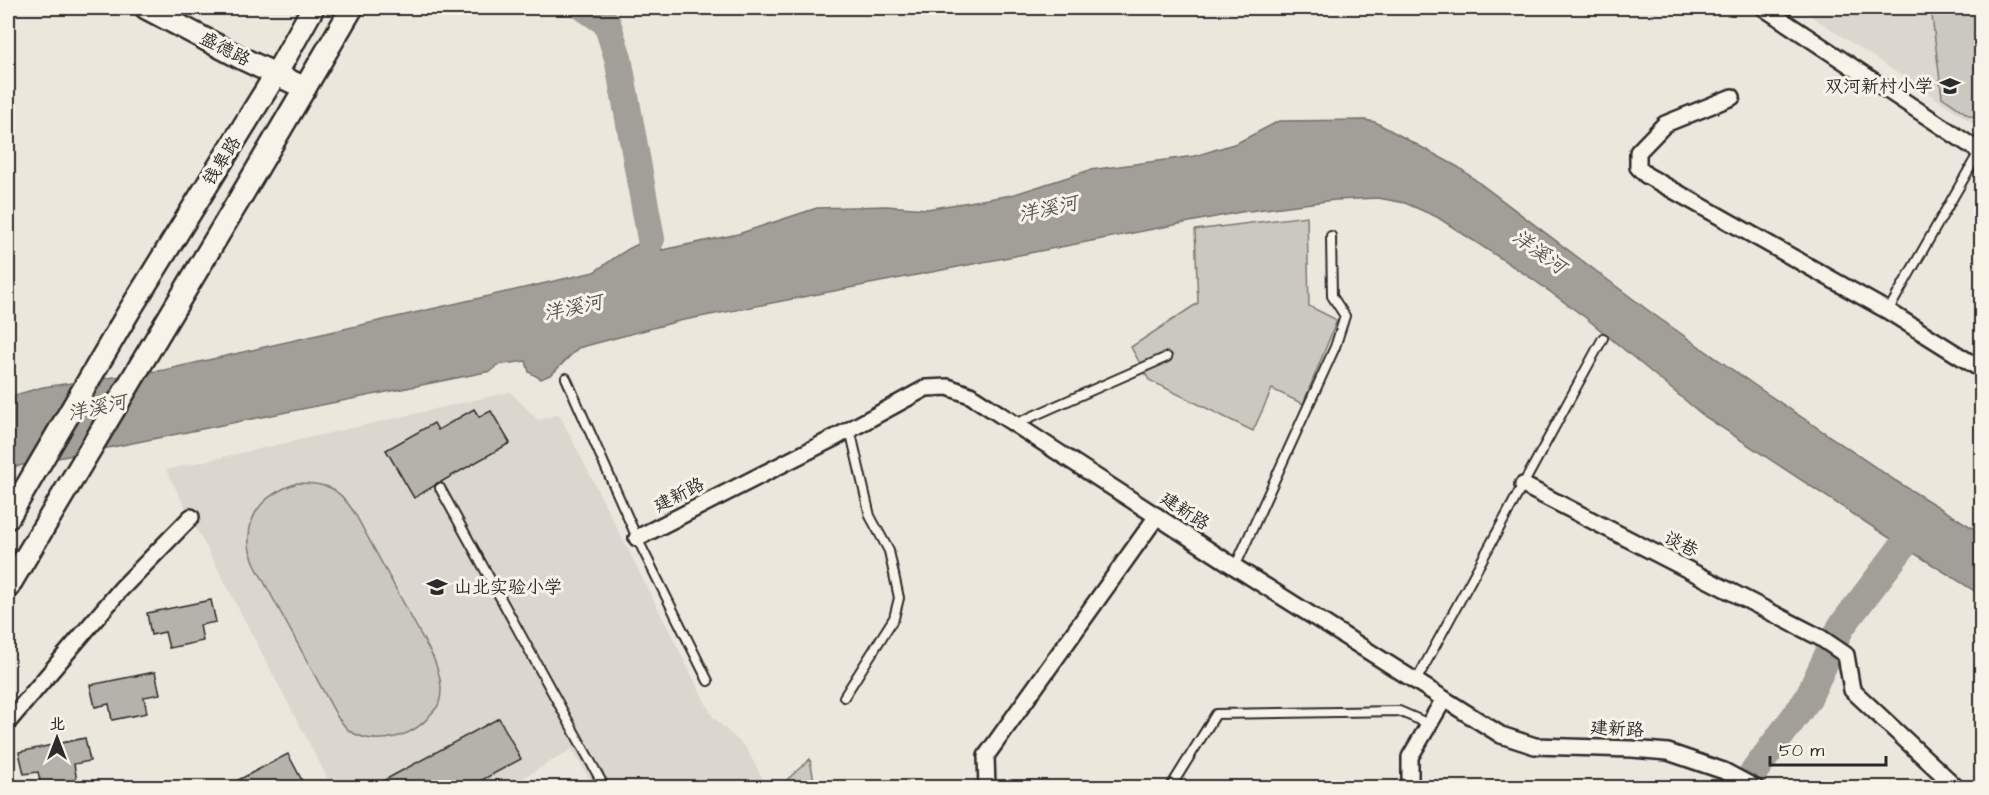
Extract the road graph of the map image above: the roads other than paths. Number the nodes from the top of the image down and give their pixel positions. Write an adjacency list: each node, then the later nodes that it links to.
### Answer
1 (146, 8): 5 (main road, 盛德路)
2 (313, 8): 5 (main road, 钱皋路)
3 (352, 8): 6 (main road, 钱皋路)
4 (1764, 8): 8 (street)
5 (276, 74): 6 (main road, 盛德路); 9 (main road, 钱皋路)
6 (305, 88): 10 (main road, 钱皋路)
7 (1732, 97): 12 (street)
8 (1981, 153): 12 (lane)
9 (207, 185): 10 (main road); 22 (main road, 钱皋路)
10 (239, 200): 26 (main road, 钱皋路)
11 (1331, 236): 25 (lane)
12 (1888, 310): 15 (street)
13 (1604, 338): 19 (lane)
14 (1167, 357): 17 (lane)
15 (1982, 370)
16 (566, 378): 24 (lane)
17 (1015, 424): 18 (street, 建新路); 21 (street, 建新路)
18 (850, 429): 24 (street, 建新路); 29 (lane)
19 (1523, 485): 28 (lane); 38 (street, 谈巷)
20 (440, 488): 33 (lane)
21 (1157, 516): 25 (street, 建新路); 34 (street)
22 (8, 518)
23 (191, 518): 31 (street)
24 (637, 538): 27 (lane)
25 (1235, 567): 28 (street, 建新路)
26 (8, 586)
27 (708, 681)
28 (1416, 681): 30 (street, 建新路)
29 (844, 697)
30 (1444, 699): 32 (street); 37 (street, 建新路)
31 (8, 722)
32 (1430, 724): 35 (lane); 36 (street)
33 (606, 788)
34 (987, 788)
35 (1170, 788)
36 (1410, 788)
37 (1756, 788)
38 (1957, 788)

